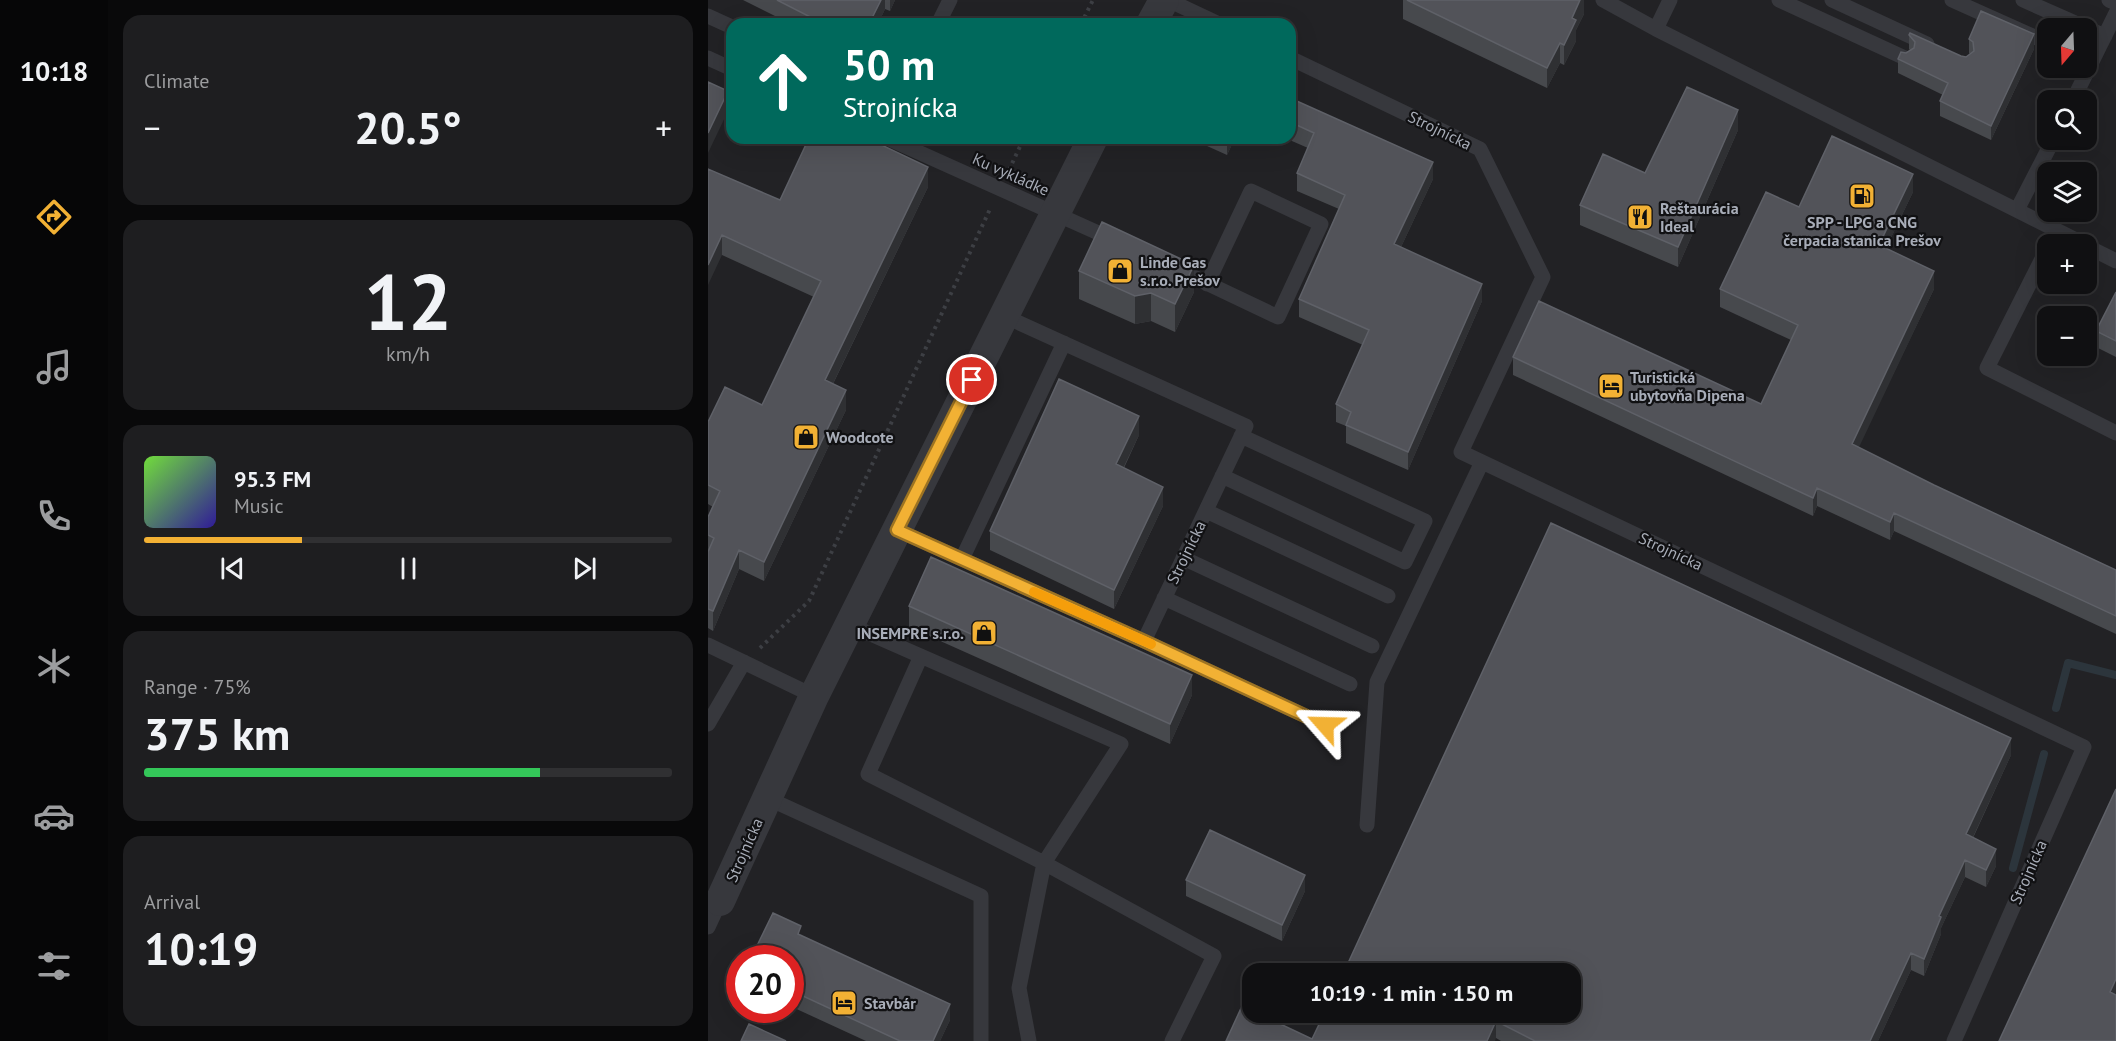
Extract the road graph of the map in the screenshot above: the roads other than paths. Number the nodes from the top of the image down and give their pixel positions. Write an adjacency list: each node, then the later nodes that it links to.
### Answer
1 (950, 0): 13 (lane)
2 (1166, 0): 14 (street); 15 (lane)
3 (1603, 0): 17 (lane)
4 (1670, 0): 17 (lane)
5 (1779, 0): 23 (lane)
6 (1832, 0): 21 (lane)
7 (1952, 0): 19 (lane)
8 (2024, 0): 18 (lane)
9 (2109, 0): 10 (lane)
10 (2116, 3)
11 (2116, 13): 18 (lane)
12 (708, 16): 16 (lane)
13 (941, 18)
14 (1155, 18)
15 (1206, 18)
16 (726, 24)
17 (1656, 29): 29 (lane)
18 (2105, 36): 20 (lane)
19 (2037, 38)
20 (2097, 49)
21 (1945, 52)
22 (708, 58): 25 (lane)
23 (1905, 58)
24 (1296, 61): 44 (lane, Strojnícka)
25 (726, 66)
26 (900, 144): 30 (lane, Ku vykládke)
27 (1090, 144): 30 (street, Strojnícka)
28 (2048, 150): 29 (lane)
29 (2017, 210): 31 (lane)
30 (1055, 213): 34 (lane, Ku vykládke); 40 (street, Strojnícka)
31 (2037, 217)
32 (2051, 222): 33 (lane)
33 (2069, 234)
34 (1131, 248)
35 (2097, 251): 36 (lane)
36 (2116, 261)
37 (1164, 263): 39 (lane)
38 (2037, 268): 42 (lane)
39 (1207, 284): 39 (lane)
40 (1004, 316): 41 (lane); 47 (street, Strojnícka)
41 (1064, 343): 43 (lane); 49 (lane)
42 (2116, 433)
43 (1241, 436): 45 (lane, Strojnícka); 45 (lane)
44 (1482, 462): 63 (lane); 69 (lane, Strojnícka)
45 (1222, 476): 46 (lane, Strojnícka)
46 (1206, 511): 48 (lane, Strojnícka); 50 (lane)
47 (897, 530): 49 (lane); 52 (street, Strojnícka)
48 (1183, 558): 51 (lane, Strojnícka); 55 (lane)
49 (962, 559): 53 (lane)
50 (1388, 596)
51 (1164, 598): 53 (lane, Strojnícka); 58 (lane)
52 (850, 625): 56 (lane); 59 (street, Strojnícka)
53 (1144, 641): 61 (lane)
54 (708, 645): 57 (lane)
55 (1372, 646)
56 (921, 656): 64 (lane); 64 (lane)
57 (744, 662): 59 (lane); 60 (lane)
58 (1350, 684)
59 (814, 696): 62 (street, Strojnícka)
60 (708, 724)
61 (1325, 725)
62 (767, 798): 65 (street, Strojnícka); 66 (lane, Strojnícka)
63 (1368, 825)
64 (1044, 862): 67 (lane); 68 (lane)
65 (712, 911)
66 (981, 1041)
67 (1029, 1041)
68 (1172, 1041)
69 (1954, 1041)

